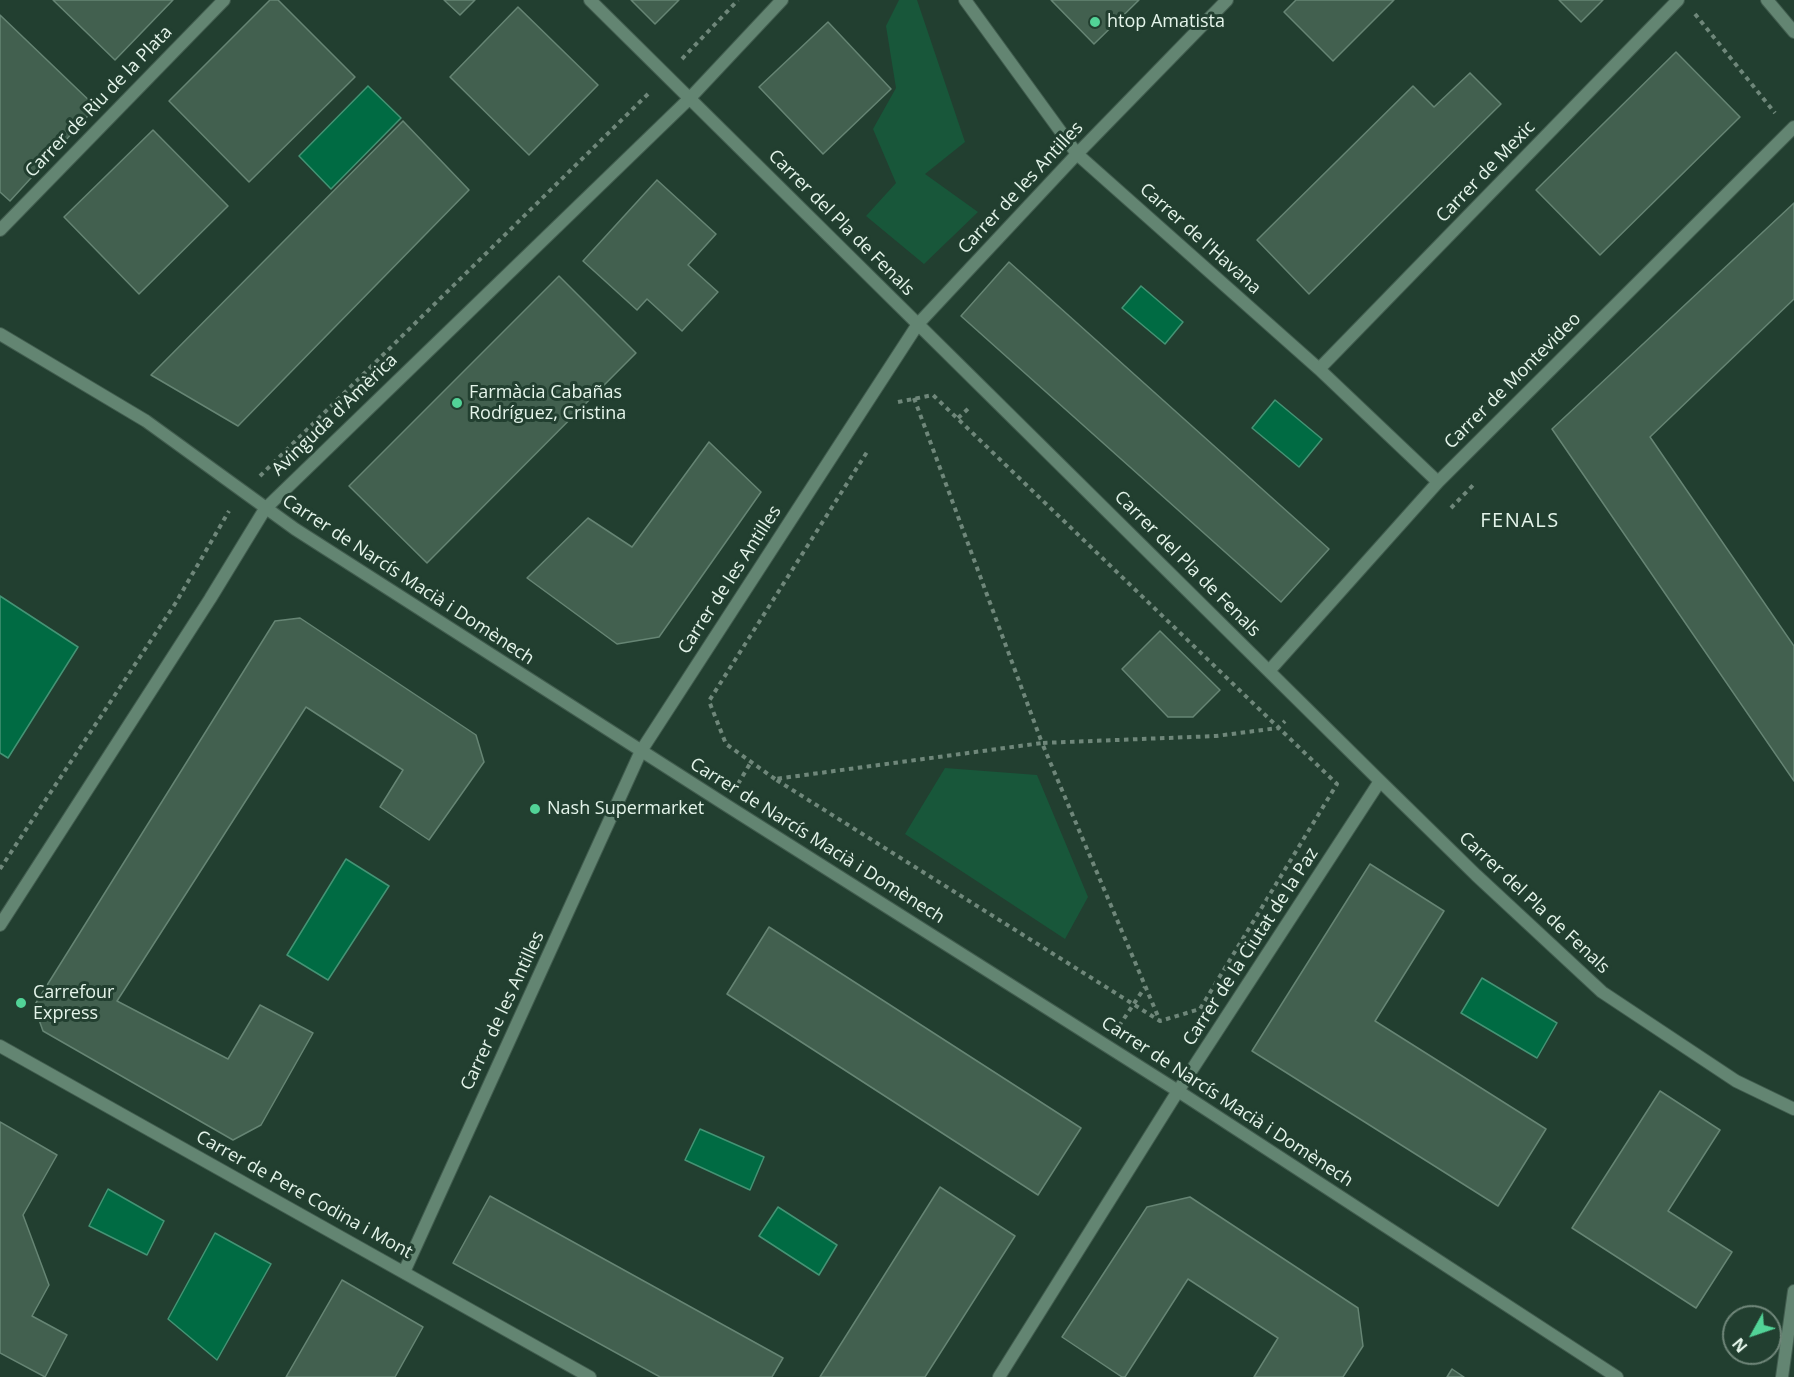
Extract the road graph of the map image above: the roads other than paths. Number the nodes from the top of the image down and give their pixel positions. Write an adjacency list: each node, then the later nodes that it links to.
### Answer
1 (224, 0): 12 (street, Carrer de Riu de la Plata)
2 (590, 0): 9 (street, Carrer del Pla de Fenals)
3 (782, 0): 9 (street, Avinguda d'Amèrica)
4 (965, 0): 11 (street, Carrer de l'Havana)
5 (1227, 0): 11 (street, Carrer de les Antilles)
6 (1678, 0): 15 (street, Carrer de Mexic)
7 (1767, 0): 8 (street)
8 (1794, 32)
9 (690, 98): 13 (street, Carrer del Pla de Fenals); 17 (street, Avinguda d'Amèrica)
10 (1792, 129): 16 (street, Carrer de Montevideo)
11 (1077, 154): 13 (street, Carrer de les Antilles); 15 (street, Carrer de l'Havana)
12 (0, 230)
13 (918, 324): 18 (street, Carrer del Pla de Fenals); 19 (street, Carrer de les Antilles)
14 (0, 334): 17 (street, Carrer de Narcís Macià i Domènech)
15 (1319, 369): 16 (street, Carrer de l'Havana)
16 (1438, 482): 18 (street, Carrer de Montevideo)
17 (265, 508): 19 (street, Carrer de Narcís Macià i Domènech); 21 (street, Avinguda d'Amèrica)
18 (1269, 671): 20 (street, Carrer del Pla de Fenals)
19 (641, 751): 23 (street, Carrer de Narcís Macià i Domènech); 25 (street, Carrer de les Antilles)
20 (1380, 781): 23 (street, Carrer de la Ciutat de la Paz); 24 (street, Carrer del Pla de Fenals)
21 (0, 925)
22 (0, 1046): 25 (street, Carrer de Pere Codina i Mont)
23 (1178, 1091): 28 (street, Carrer de la Ciutat de la Paz); 29 (street, Carrer de Narcís Macià i Domènech)
24 (1794, 1109)
25 (404, 1272): 27 (street, Carrer de Pere Codina i Mont)
26 (1794, 1291): 30 (street)
27 (590, 1377)
28 (999, 1377)
29 (1617, 1377)
30 (1782, 1377)

